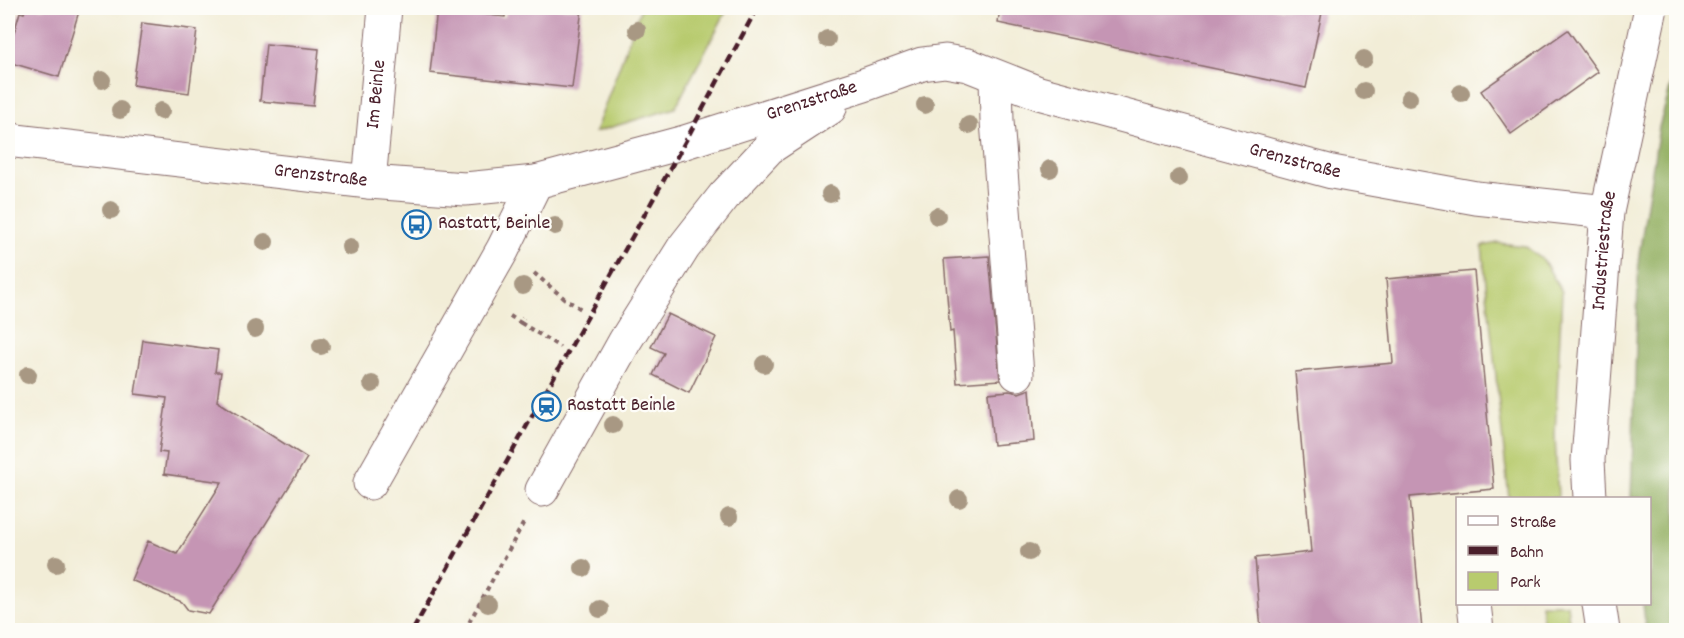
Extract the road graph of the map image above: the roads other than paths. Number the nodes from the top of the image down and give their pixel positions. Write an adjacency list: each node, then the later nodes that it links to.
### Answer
1 (385, 8): 6 (street, Im Beinle)
2 (1651, 8): 8 (street, Industriestraße)
3 (996, 77): 4 (street, Grenzstraße); 8 (street, Grenzstraße); 9 (street)
4 (864, 86): 7 (street, Grenzstraße); 11 (street)
5 (8, 138): 6 (street, Grenzstraße)
6 (369, 182): 7 (street, Grenzstraße)
7 (536, 182): 10 (street)
8 (1607, 212): 12 (street, Industriestraße)
9 (1017, 374)
10 (370, 483)
11 (542, 490)
12 (1590, 497)
13 (1474, 605): 15 (street)
14 (1599, 605): 16 (street)
15 (1477, 630)
16 (1602, 630)

